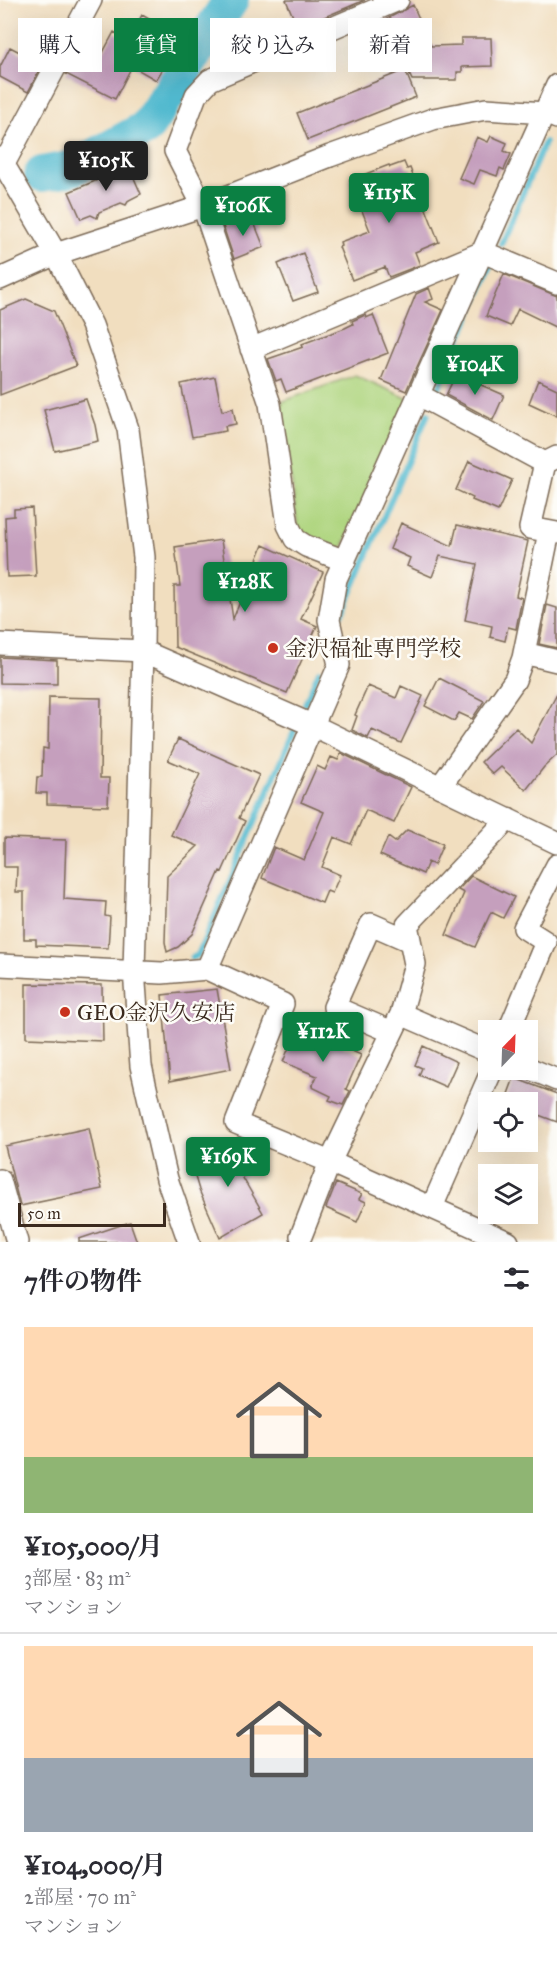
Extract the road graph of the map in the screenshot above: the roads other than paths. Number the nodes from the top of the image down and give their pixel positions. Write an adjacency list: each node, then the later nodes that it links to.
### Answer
1 (91, 0): 5 (street)
2 (398, 0): 6 (street)
3 (557, 85): 4 (street)
4 (551, 116): 6 (street); 7 (street)
5 (2, 161): 8 (street)
6 (203, 206): 8 (street); 11 (street)
7 (483, 252): 10 (street); 11 (street); 12 (street)
8 (56, 254): 9 (street); 17 (street)
9 (0, 279)
10 (557, 284)
11 (251, 349): 15 (street)
12 (419, 395): 13 (street); 15 (street)
13 (551, 460): 14 (street)
14 (553, 533): 18 (street)
15 (345, 561): 20 (street)
16 (0, 644): 17 (street)
17 (143, 651): 20 (street); 29 (street)
18 (524, 652): 19 (street); 21 (street)
19 (557, 661)
20 (312, 726): 21 (street); 28 (street)
21 (440, 787): 22 (street)
22 (508, 819): 23 (street); 25 (street)
23 (557, 843)
24 (557, 865): 26 (street)
25 (410, 941): 31 (street); 31 (street)
26 (552, 944): 30 (street)
27 (0, 965): 29 (street)
28 (207, 969): 29 (street); 36 (street)
29 (134, 970): 41 (street)
30 (514, 1020)
31 (396, 1023): 32 (street); 36 (street)
32 (478, 1049)
33 (538, 1072): 35 (street)
34 (488, 1080): 38 (street)
35 (557, 1080)
36 (330, 1162): 38 (street); 39 (street)
37 (0, 1180): 40 (street)
38 (432, 1208): 42 (street)
39 (302, 1240)
40 (17, 1242)
41 (189, 1242)
42 (508, 1242)

